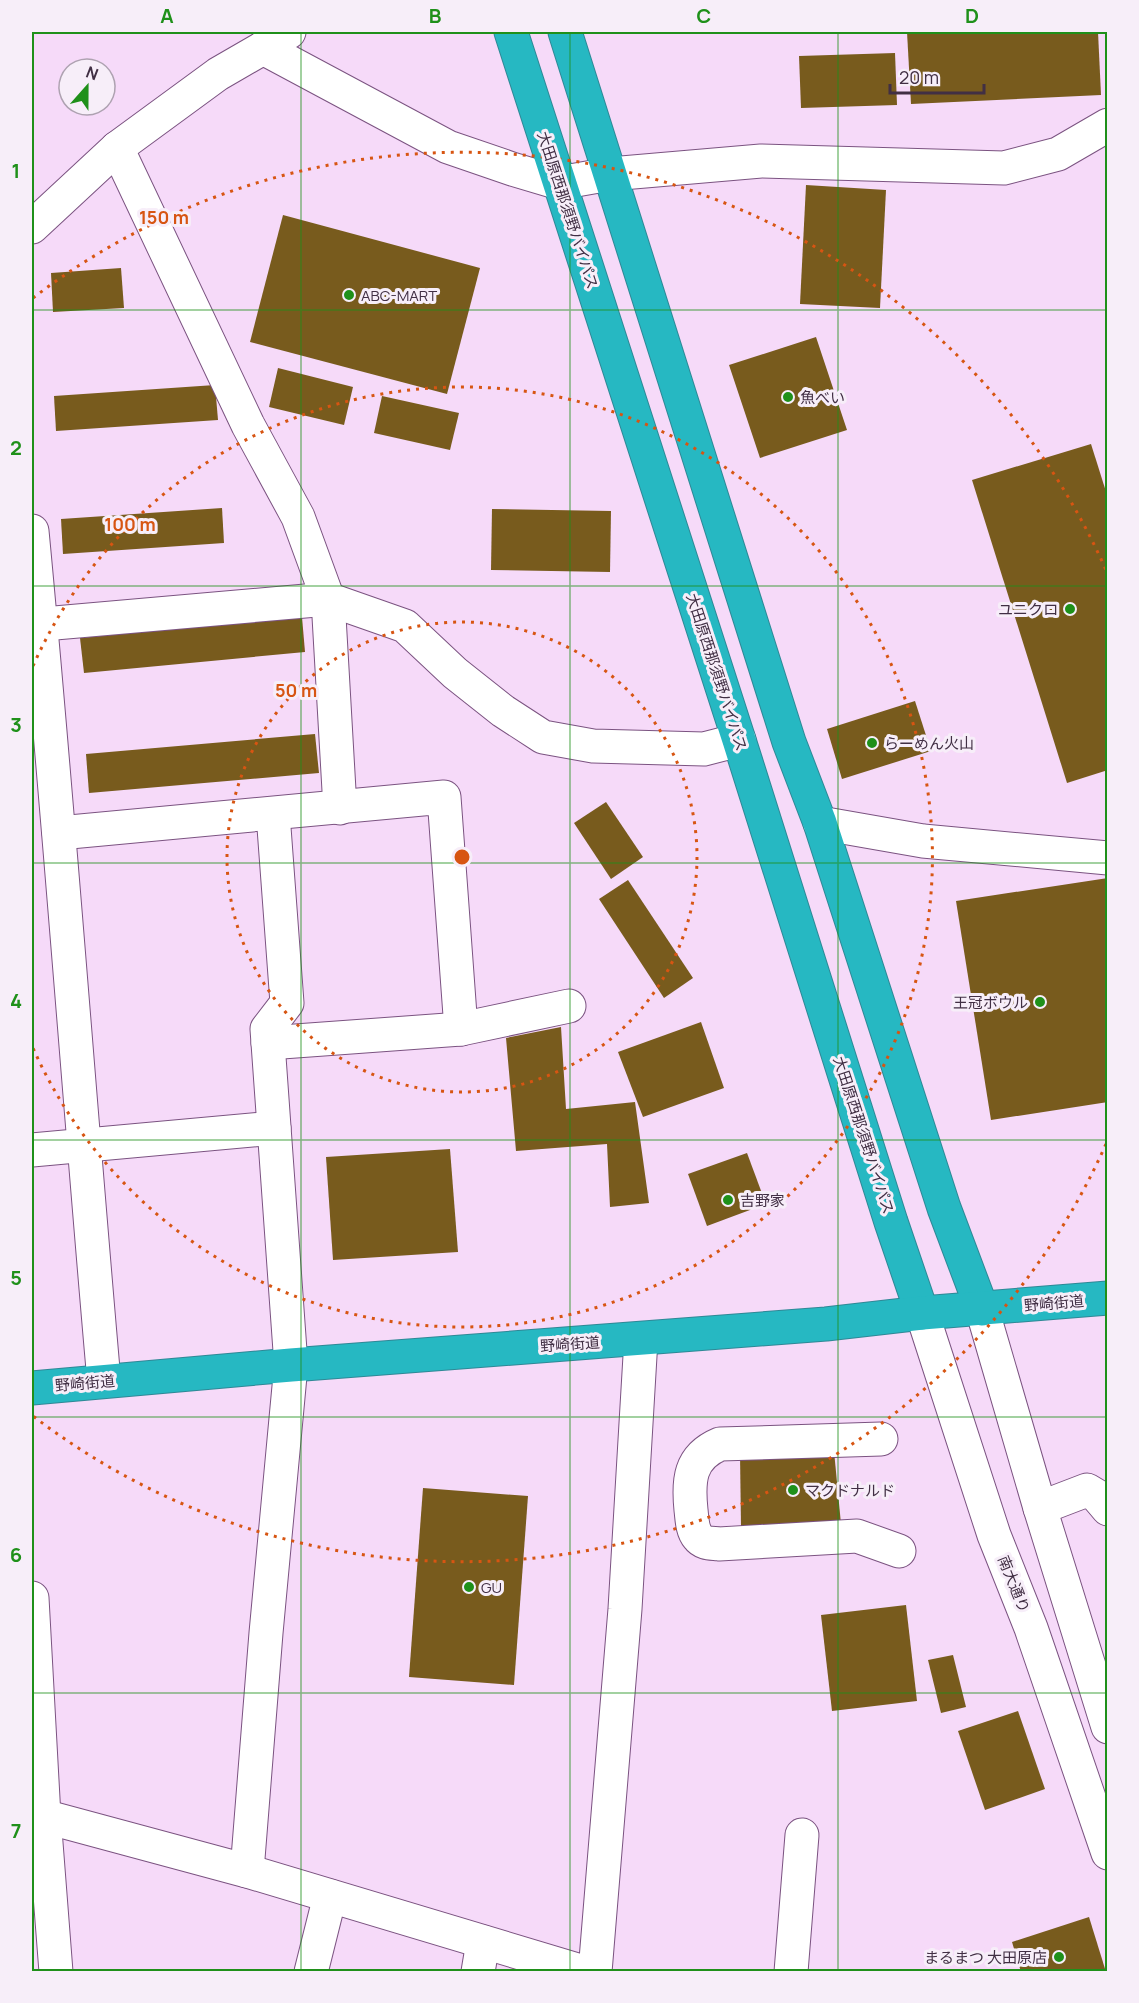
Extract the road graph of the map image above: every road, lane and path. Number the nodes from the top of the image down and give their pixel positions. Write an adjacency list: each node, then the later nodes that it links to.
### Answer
1 (511, 32): 7 (highway, 大田原西那須野バイパス)
2 (565, 32): 6 (highway)
3 (276, 40): 5 (street); 7 (street)
4 (1107, 125): 6 (street)
5 (117, 148): 8 (street); 10 (street)
6 (610, 174): 7 (street); 15 (highway)
7 (560, 183): 12 (highway, 大田原西那須野バイパス)
8 (32, 227)
9 (32, 531): 11 (street)
10 (328, 599): 11 (street); 12 (street); 13 (street)
11 (36, 625): 16 (street)
12 (739, 740): 26 (highway, 大田原西那須野バイパス)
13 (340, 808): 14 (street); 19 (street)
14 (273, 814): 16 (street); 20 (street)
15 (820, 823): 17 (street); 25 (highway)
16 (59, 833): 22 (street)
17 (1107, 858)
18 (569, 1006): 19 (street)
19 (461, 1029): 20 (street)
20 (268, 1043): 21 (street)
21 (274, 1128): 22 (street); 28 (street)
22 (83, 1145): 23 (street); 29 (street)
23 (32, 1150)
24 (1107, 1298): 25 (highway, 野崎街道)
25 (982, 1309): 26 (highway, 野崎街道); 32 (street)
26 (922, 1313): 27 (highway, 野崎街道); 39 (street, 南大通り)
27 (641, 1339): 28 (highway, 野崎街道); 46 (street)
28 (291, 1365): 29 (highway, 野崎街道); 40 (street)
29 (104, 1381): 30 (highway, 野崎街道)
30 (32, 1388)
31 (881, 1439): 34 (street)
32 (1040, 1508): 33 (street); 36 (street)
33 (1107, 1509)
34 (899, 1551)
35 (32, 1598): 37 (street)
36 (1107, 1727)
37 (38, 1815): 40 (street); 43 (street)
38 (802, 1835): 47 (street)
39 (1107, 1853)
40 (246, 1871): 41 (street)
41 (330, 1896): 42 (street); 44 (street)
42 (481, 1957): 45 (street)
43 (56, 1971)
44 (311, 1971)
45 (585, 1971)
46 (596, 1971)
47 (791, 1971)

